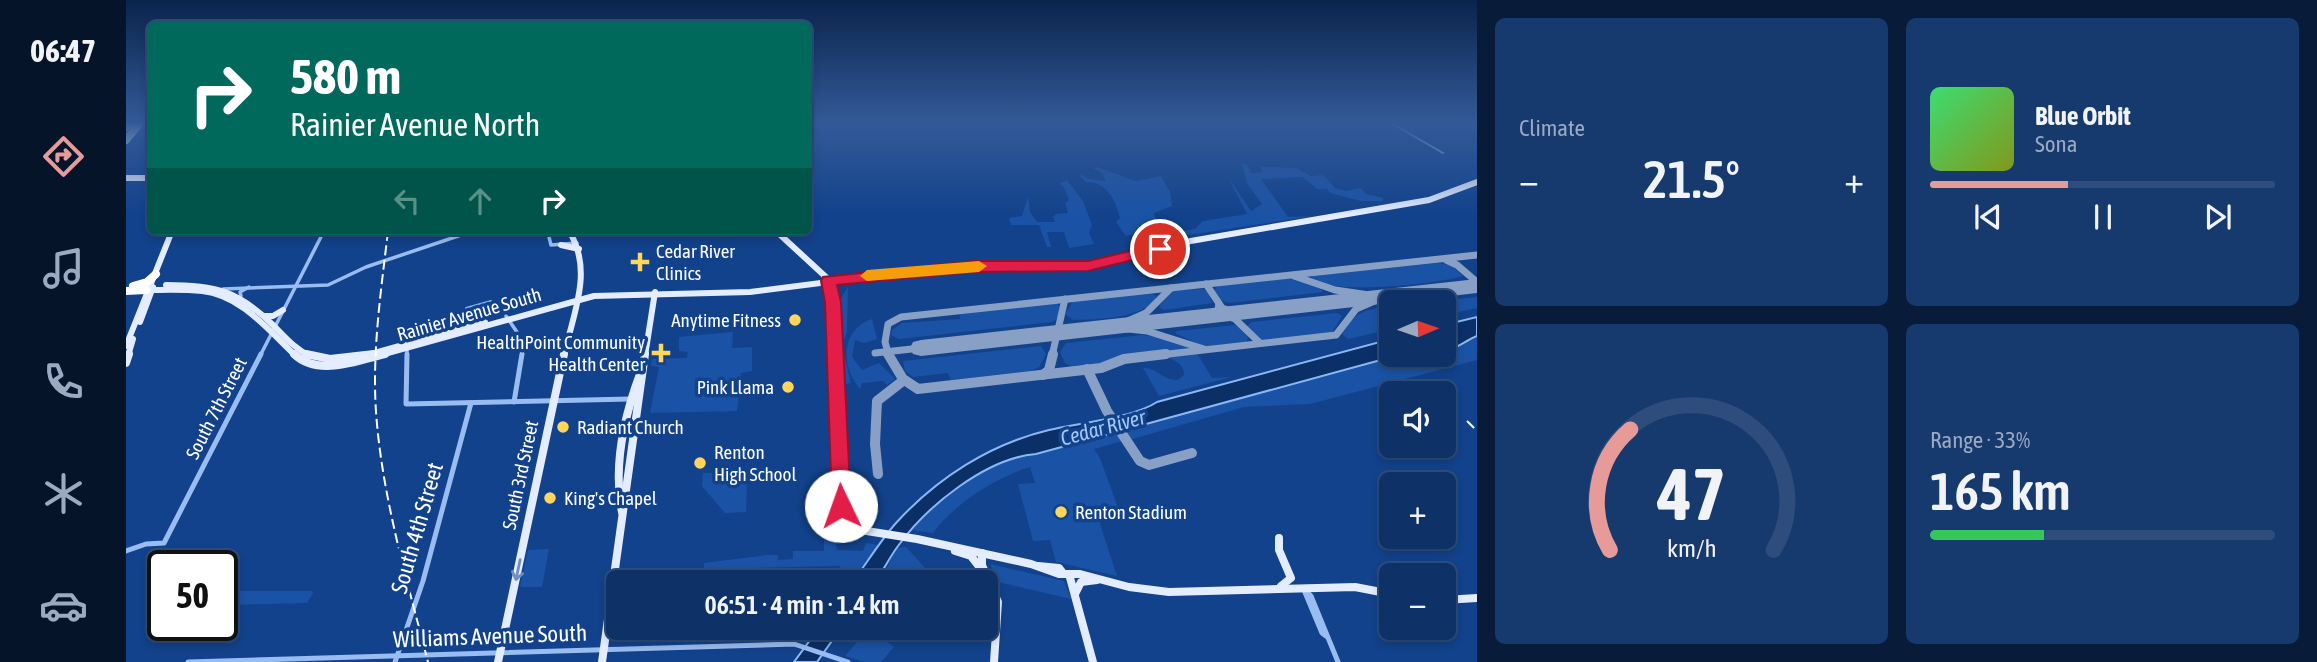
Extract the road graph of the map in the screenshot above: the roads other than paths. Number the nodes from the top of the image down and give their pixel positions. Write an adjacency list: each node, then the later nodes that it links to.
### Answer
1 (126, 178): 2 (main road)
2 (147, 178)
3 (1477, 182): 17 (main road, Rainier Avenue South)
4 (171, 235): 16 (main road)
5 (322, 235): 20 (street)
6 (462, 235): 20 (street)
7 (568, 235): 13 (street)
8 (572, 235): 14 (main road)
9 (780, 235): 12 (main road)
10 (786, 235): 12 (main road)
11 (549, 237): 13 (street); 13 (street)
12 (785, 240): 15 (main road)
13 (561, 245): 14 (main road)
14 (578, 246): 28 (main road, South 3rd Street)
15 (818, 270): 17 (main road); 18 (main road); 19 (main road)
16 (156, 274): 22 (highway); 23 (main road); 24 (main road)
17 (852, 278): 18 (main road, Rainier Avenue South)
18 (827, 281): 19 (main road, Rainier Avenue South); 29 (main road)
19 (812, 283): 26 (main road, Rainier Avenue South); 29 (main road)
20 (295, 286): 21 (street); 31 (street)
21 (250, 287): 25 (street); 27 (street)
22 (129, 288): 24 (highway)
23 (164, 288): 24 (main road); 24 (main road, Rainier Avenue South); 25 (main road, Rainier Avenue South); 35 (main road, Rainier Avenue South)
24 (149, 289): 36 (main road); 39 (main road)
25 (223, 289): 27 (main road, Rainier Avenue South)
26 (655, 293): 28 (main road, Rainier Avenue South); 38 (main road)
27 (241, 296): 33 (main road, Rainier Avenue South)
28 (577, 298): 30 (main road, Rainier Avenue South); 32 (main road, South 3rd Street); 34 (main road, Rainier Avenue South)
29 (833, 300): 44 (main road)
30 (560, 304): 32 (main road); 34 (main road, Rainier Avenue South)
31 (283, 310): 33 (main road); 35 (street)
32 (574, 310): 41 (main road, South 3rd Street)
33 (265, 316): 35 (main road, Rainier Avenue South)
34 (508, 318): 37 (main road, Rainier Avenue South); 42 (street)
35 (275, 333): 37 (main road, Rainier Avenue South); 37 (main road, Rainier Avenue South); 46 (street, South 7th Street)
36 (126, 346)
37 (407, 347): 43 (street)
38 (647, 352): 40 (main road); 45 (main road)
39 (126, 363)
40 (630, 399): 41 (street); 45 (main road)
41 (554, 401): 42 (street); 66 (main road, South 3rd Street, one-way to 66)
42 (514, 402): 43 (street)
43 (471, 405): 67 (street, South 4th Street)
44 (840, 511): 47 (main road); 47 (main road)
45 (622, 513): 65 (main road)
46 (170, 531): 50 (street); 50 (street, South 7th Street)
47 (864, 532): 49 (main road)
48 (1279, 538): 57 (main road)
49 (917, 539): 52 (main road); 53 (main road)
50 (154, 544): 51 (street)
51 (126, 551)
52 (982, 553): 54 (main road); 55 (main road)
53 (981, 570)
54 (984, 570)
55 (1069, 574): 56 (main road); 61 (main road)
56 (1095, 581): 60 (main road); 61 (main road)
57 (1278, 588): 58 (main road); 60 (main road)
58 (1304, 589): 59 (main road); 60 (main road); 68 (street)
59 (1379, 591)
60 (1228, 592)
61 (1075, 595): 73 (main road)
62 (1477, 598): 63 (main road)
63 (1456, 599)
64 (996, 640): 72 (main road)
65 (604, 650): 66 (street, Williams Avenue South); 70 (main road); 71 (street, Williams Avenue South)
66 (499, 657): 67 (street, Williams Avenue South)
67 (396, 659): 69 (street, Williams Avenue South)
68 (1338, 661)
69 (188, 662)
70 (602, 662)
71 (848, 662)
72 (994, 662)
73 (1093, 662)

